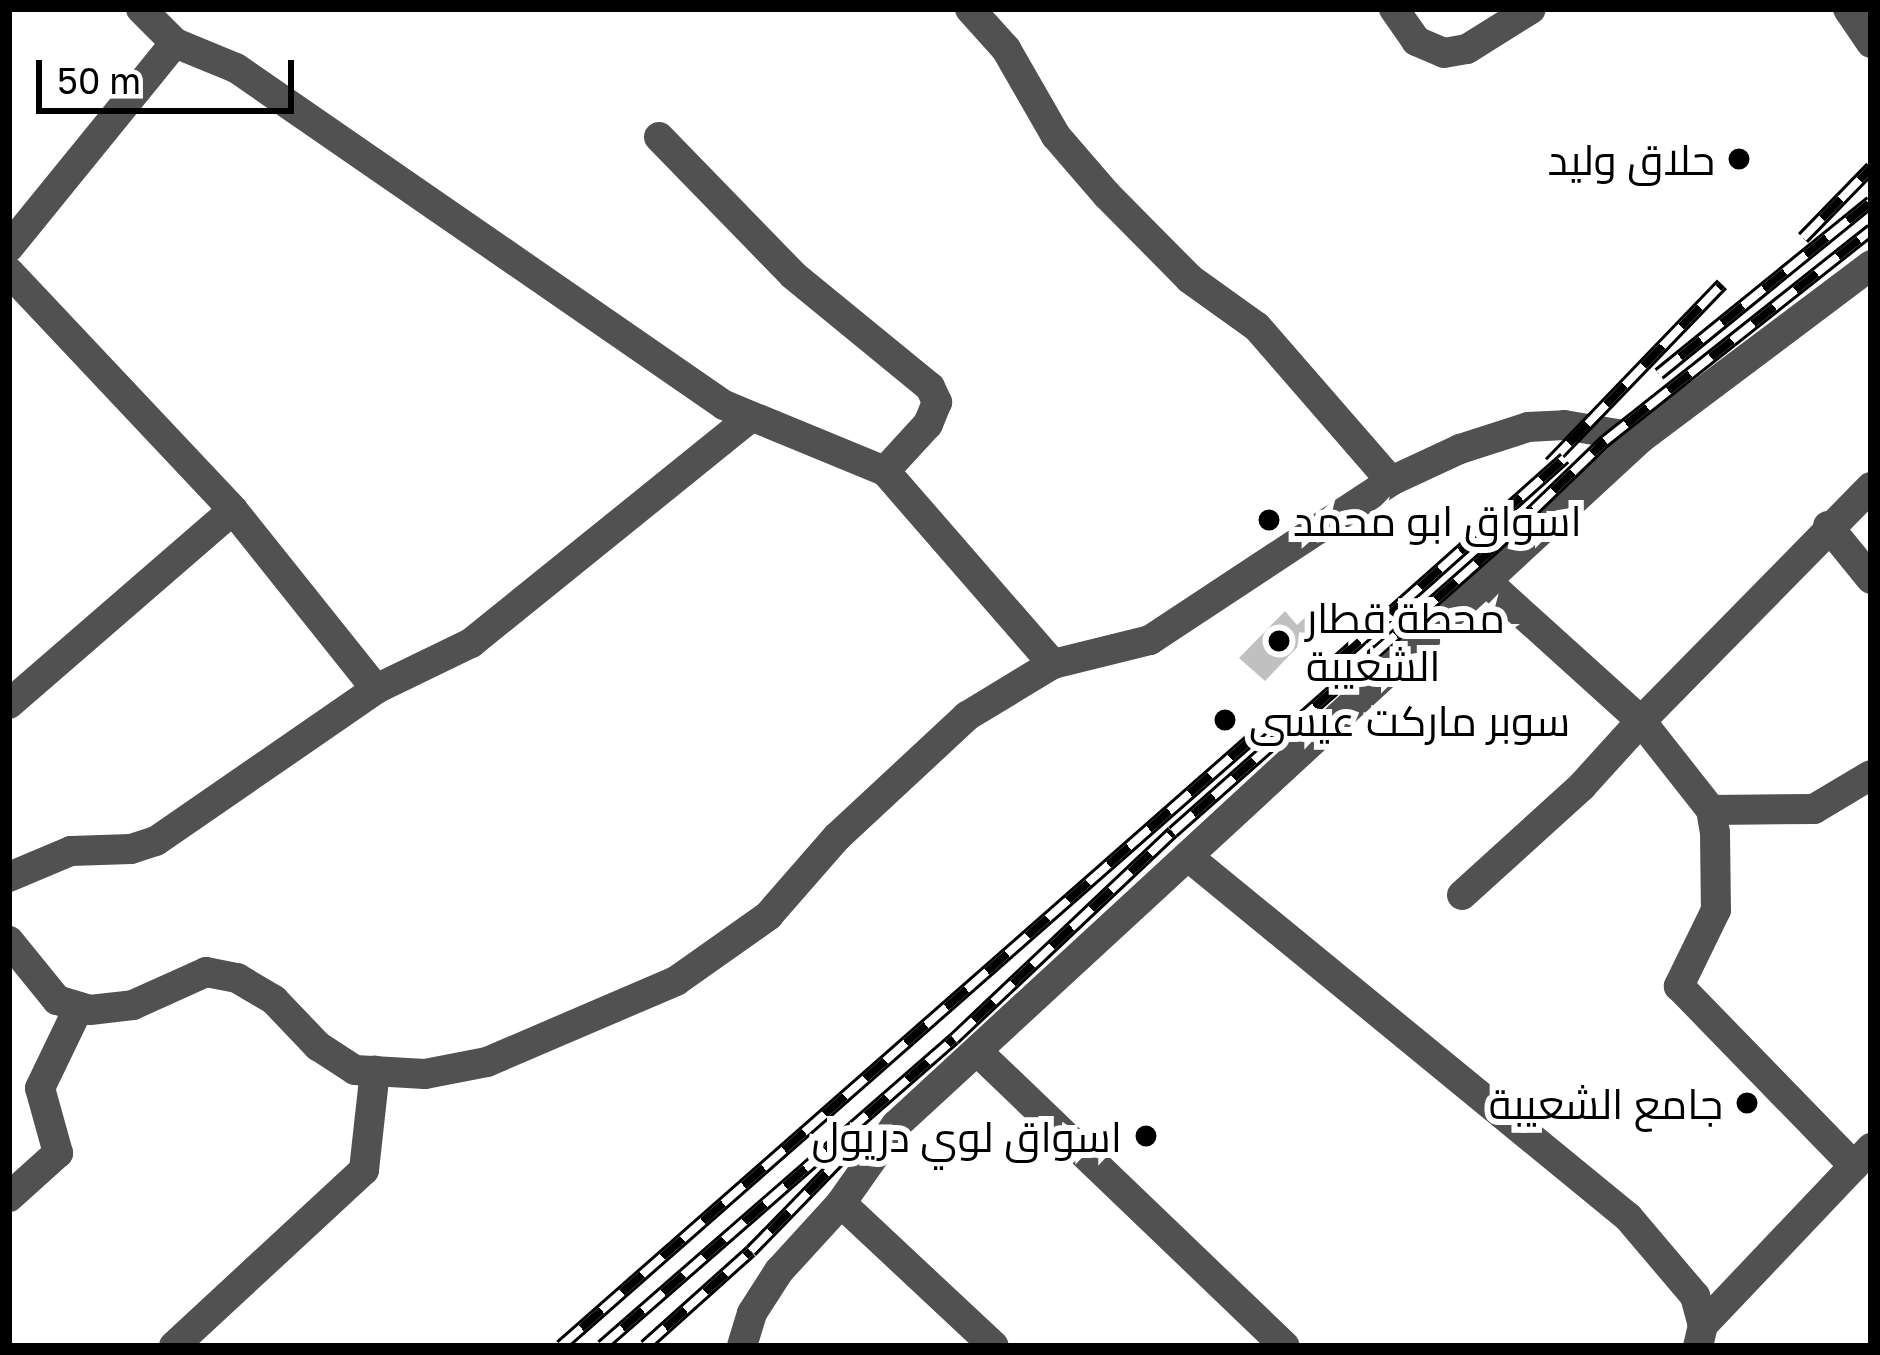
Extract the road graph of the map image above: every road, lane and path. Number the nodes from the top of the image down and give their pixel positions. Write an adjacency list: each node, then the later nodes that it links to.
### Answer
1 (141, 9): 6 (street)
2 (970, 9): 15 (street)
3 (1394, 9): 4 (street)
4 (1531, 9)
5 (1848, 9): 7 (street)
6 (175, 44): 9 (street); 12 (street)
7 (1871, 44)
8 (659, 137): 14 (street)
9 (9, 247)
10 (1871, 265): 13 (street)
11 (9, 272): 17 (street)
12 (750, 418): 14 (street); 22 (street)
13 (1642, 438): 15 (street); 19 (street)
14 (885, 471): 21 (street)
15 (1391, 481): 21 (street)
16 (1871, 488): 18 (street)
17 (233, 510): 22 (street); 23 (street)
18 (1828, 526): 20 (street); 24 (street)
19 (1484, 579): 24 (street); 27 (street)
20 (1871, 580)
21 (1053, 664): 33 (street)
22 (376, 689): 28 (street)
23 (9, 704)
24 (1641, 721): 26 (street); 29 (street)
25 (1871, 775): 26 (street)
26 (1711, 810): 34 (street)
27 (1191, 859): 32 (street); 37 (street)
28 (9, 877)
29 (1462, 895)
30 (9, 941): 31 (street)
31 (79, 1007): 33 (street); 35 (street)
32 (976, 1051): 36 (street); 41 (street)
33 (375, 1071): 38 (street)
34 (1862, 1157): 37 (street)
35 (9, 1197)
36 (841, 1203): 39 (street); 40 (street)
37 (1701, 1335)
38 (173, 1346)
39 (742, 1346)
40 (994, 1346)
41 (1285, 1346)

